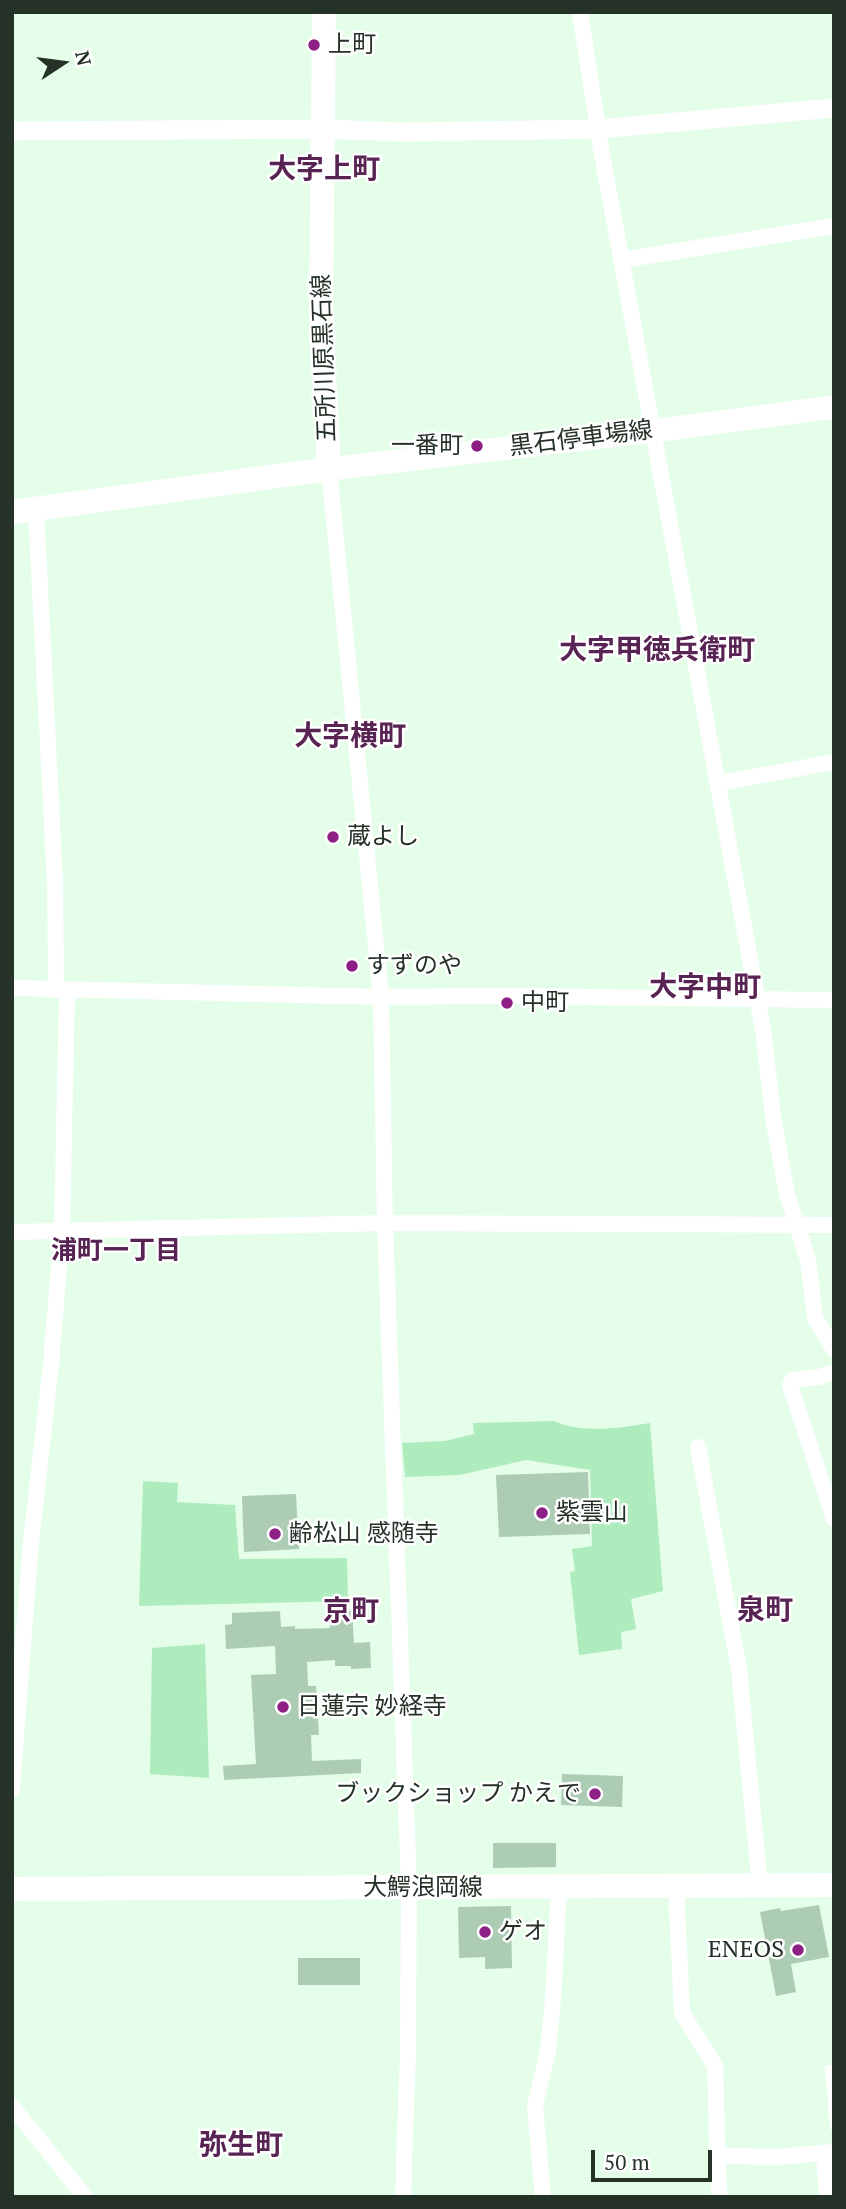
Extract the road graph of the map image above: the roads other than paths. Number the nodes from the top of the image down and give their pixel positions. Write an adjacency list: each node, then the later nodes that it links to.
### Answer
1 (324, 12): 4 (main road, 五所川原黒石線)
2 (580, 12): 5 (street)
3 (834, 108): 5 (street)
4 (322, 129): 5 (street); 6 (street); 11 (main road, 五所川原黒石線)
5 (599, 129): 8 (street)
6 (12, 131)
7 (834, 226): 8 (street)
8 (622, 260): 10 (street)
9 (834, 407): 10 (main road, 黒石停車場線)
10 (653, 431): 11 (main road, 黒石停車場線); 14 (street)
11 (328, 469): 12 (main road, 五所川原黒石線); 17 (street)
12 (24, 511): 16 (street)
13 (834, 762): 14 (street)
14 (719, 783): 18 (street)
15 (12, 988): 16 (street)
16 (61, 990): 17 (street); 23 (street)
17 (381, 997): 18 (street); 20 (street)
18 (756, 999): 19 (street); 21 (street)
19 (834, 1000)
20 (384, 1223): 21 (street); 23 (street); 34 (street)
21 (797, 1224): 22 (street); 25 (street)
22 (834, 1225)
23 (62, 1230): 24 (street); 29 (street)
24 (12, 1232)
25 (834, 1350)
26 (834, 1372): 28 (street)
27 (698, 1447): 32 (street)
28 (834, 1520)
29 (12, 1789)
30 (834, 1885): 32 (main road, 大鰐浪岡線)
31 (676, 1886): 32 (main road, 大鰐浪岡線); 33 (main road, 大鰐浪岡線); 40 (street)
32 (760, 1886)
33 (559, 1887): 34 (main road, 大鰐浪岡線); 43 (street)
34 (409, 1888): 35 (main road, 大鰐浪岡線); 42 (street)
35 (12, 1889)
36 (834, 2069): 38 (lane)
37 (12, 2106): 41 (street)
38 (834, 2127)
39 (829, 2152): 40 (street); 45 (street)
40 (718, 2156): 44 (street)
41 (85, 2197)
42 (403, 2197)
43 (543, 2197)
44 (719, 2197)
45 (827, 2197)

